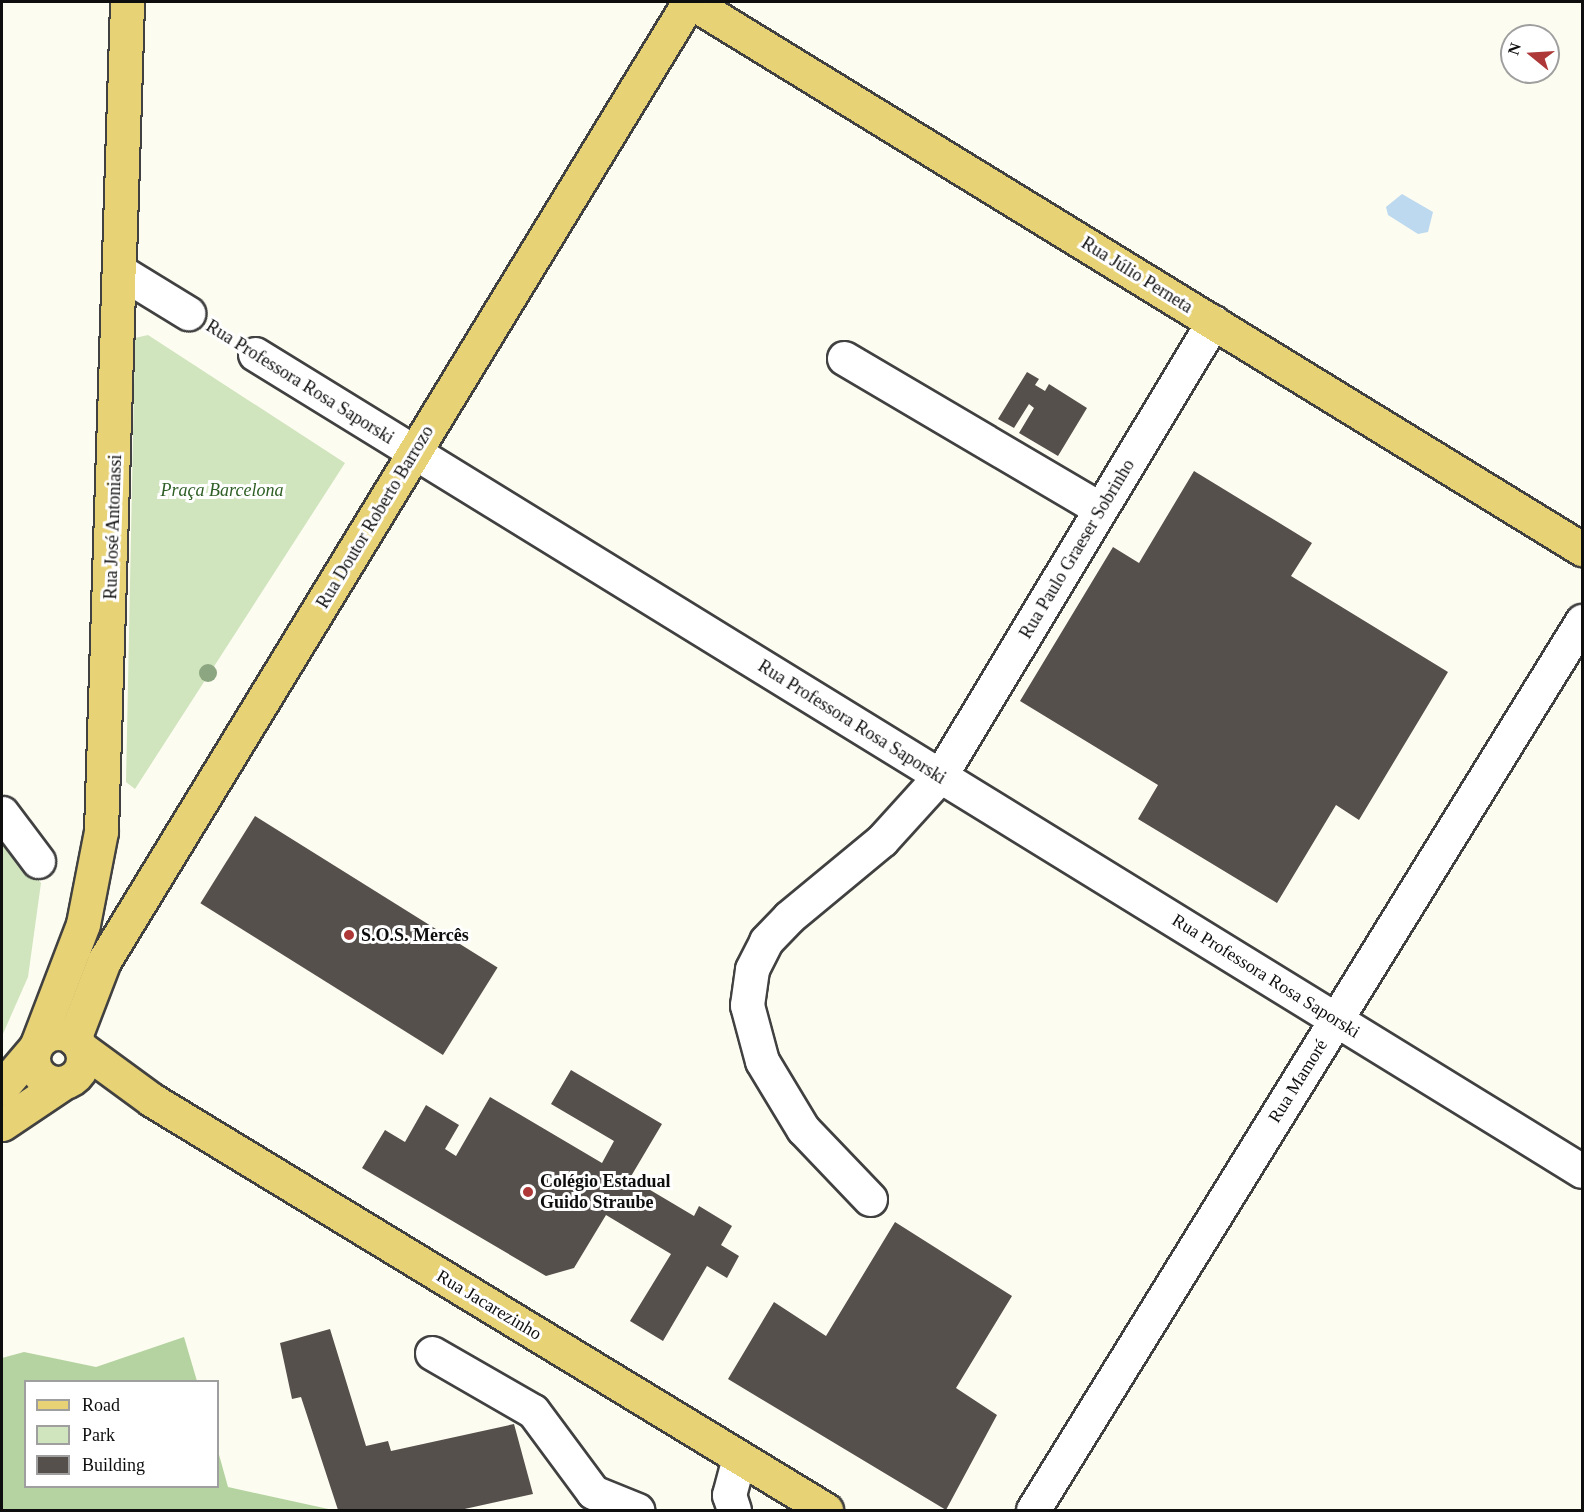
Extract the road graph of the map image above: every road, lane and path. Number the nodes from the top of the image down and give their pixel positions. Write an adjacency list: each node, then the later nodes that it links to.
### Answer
1 (127, 2): 3 (main road, Rua José Antoniassi)
2 (690, 2): 5 (main road, Rua Júlio Perneta); 8 (main road, Rua Doutor Roberto Barrozo)
3 (121, 272): 4 (street, Rua Professora Rosa Saporski); 17 (main road, Rua José Antoniassi)
4 (188, 313): 6 (path, Rua Professora Rosa Saporski)
5 (1213, 322): 9 (street, Rua Paulo Graeser Sobrinho); 10 (main road, Rua Júlio Perneta)
6 (255, 354): 8 (street, Rua Professora Rosa Saporski)
7 (844, 358): 9 (street)
8 (414, 452): 12 (street, Rua Professora Rosa Saporski); 16 (main road, Rua Doutor Roberto Barrozo)
9 (1100, 510): 12 (street, Rua Paulo Graeser Sobrinho)
10 (1582, 549)
11 (1582, 621): 15 (street, Rua Mamoré)
12 (940, 776): 15 (street, Rua Professora Rosa Saporski); 23 (street, Rua Paulo Graeser Sobrinho)
13 (2, 813): 14 (street)
14 (38, 861)
15 (1336, 1020): 22 (street, Rua Professora Rosa Saporski); 29 (street, Rua Mamoré)
16 (78, 1044): 17 (main road); 18 (main road); 20 (main road, Rua Jacarezinho)
17 (36, 1045): 18 (main road); 19 (main road)
18 (67, 1081): 20 (main road, Rua Jacarezinho); 21 (main road)
19 (2, 1087)
20 (152, 1100): 25 (main road, Rua Jacarezinho)
21 (2, 1124)
22 (1582, 1171)
23 (870, 1199)
24 (432, 1353): 26 (street)
25 (739, 1457): 27 (street); 28 (main road, Rua Jacarezinho)
26 (637, 1510)
27 (734, 1510)
28 (826, 1510)
29 (1033, 1510)

